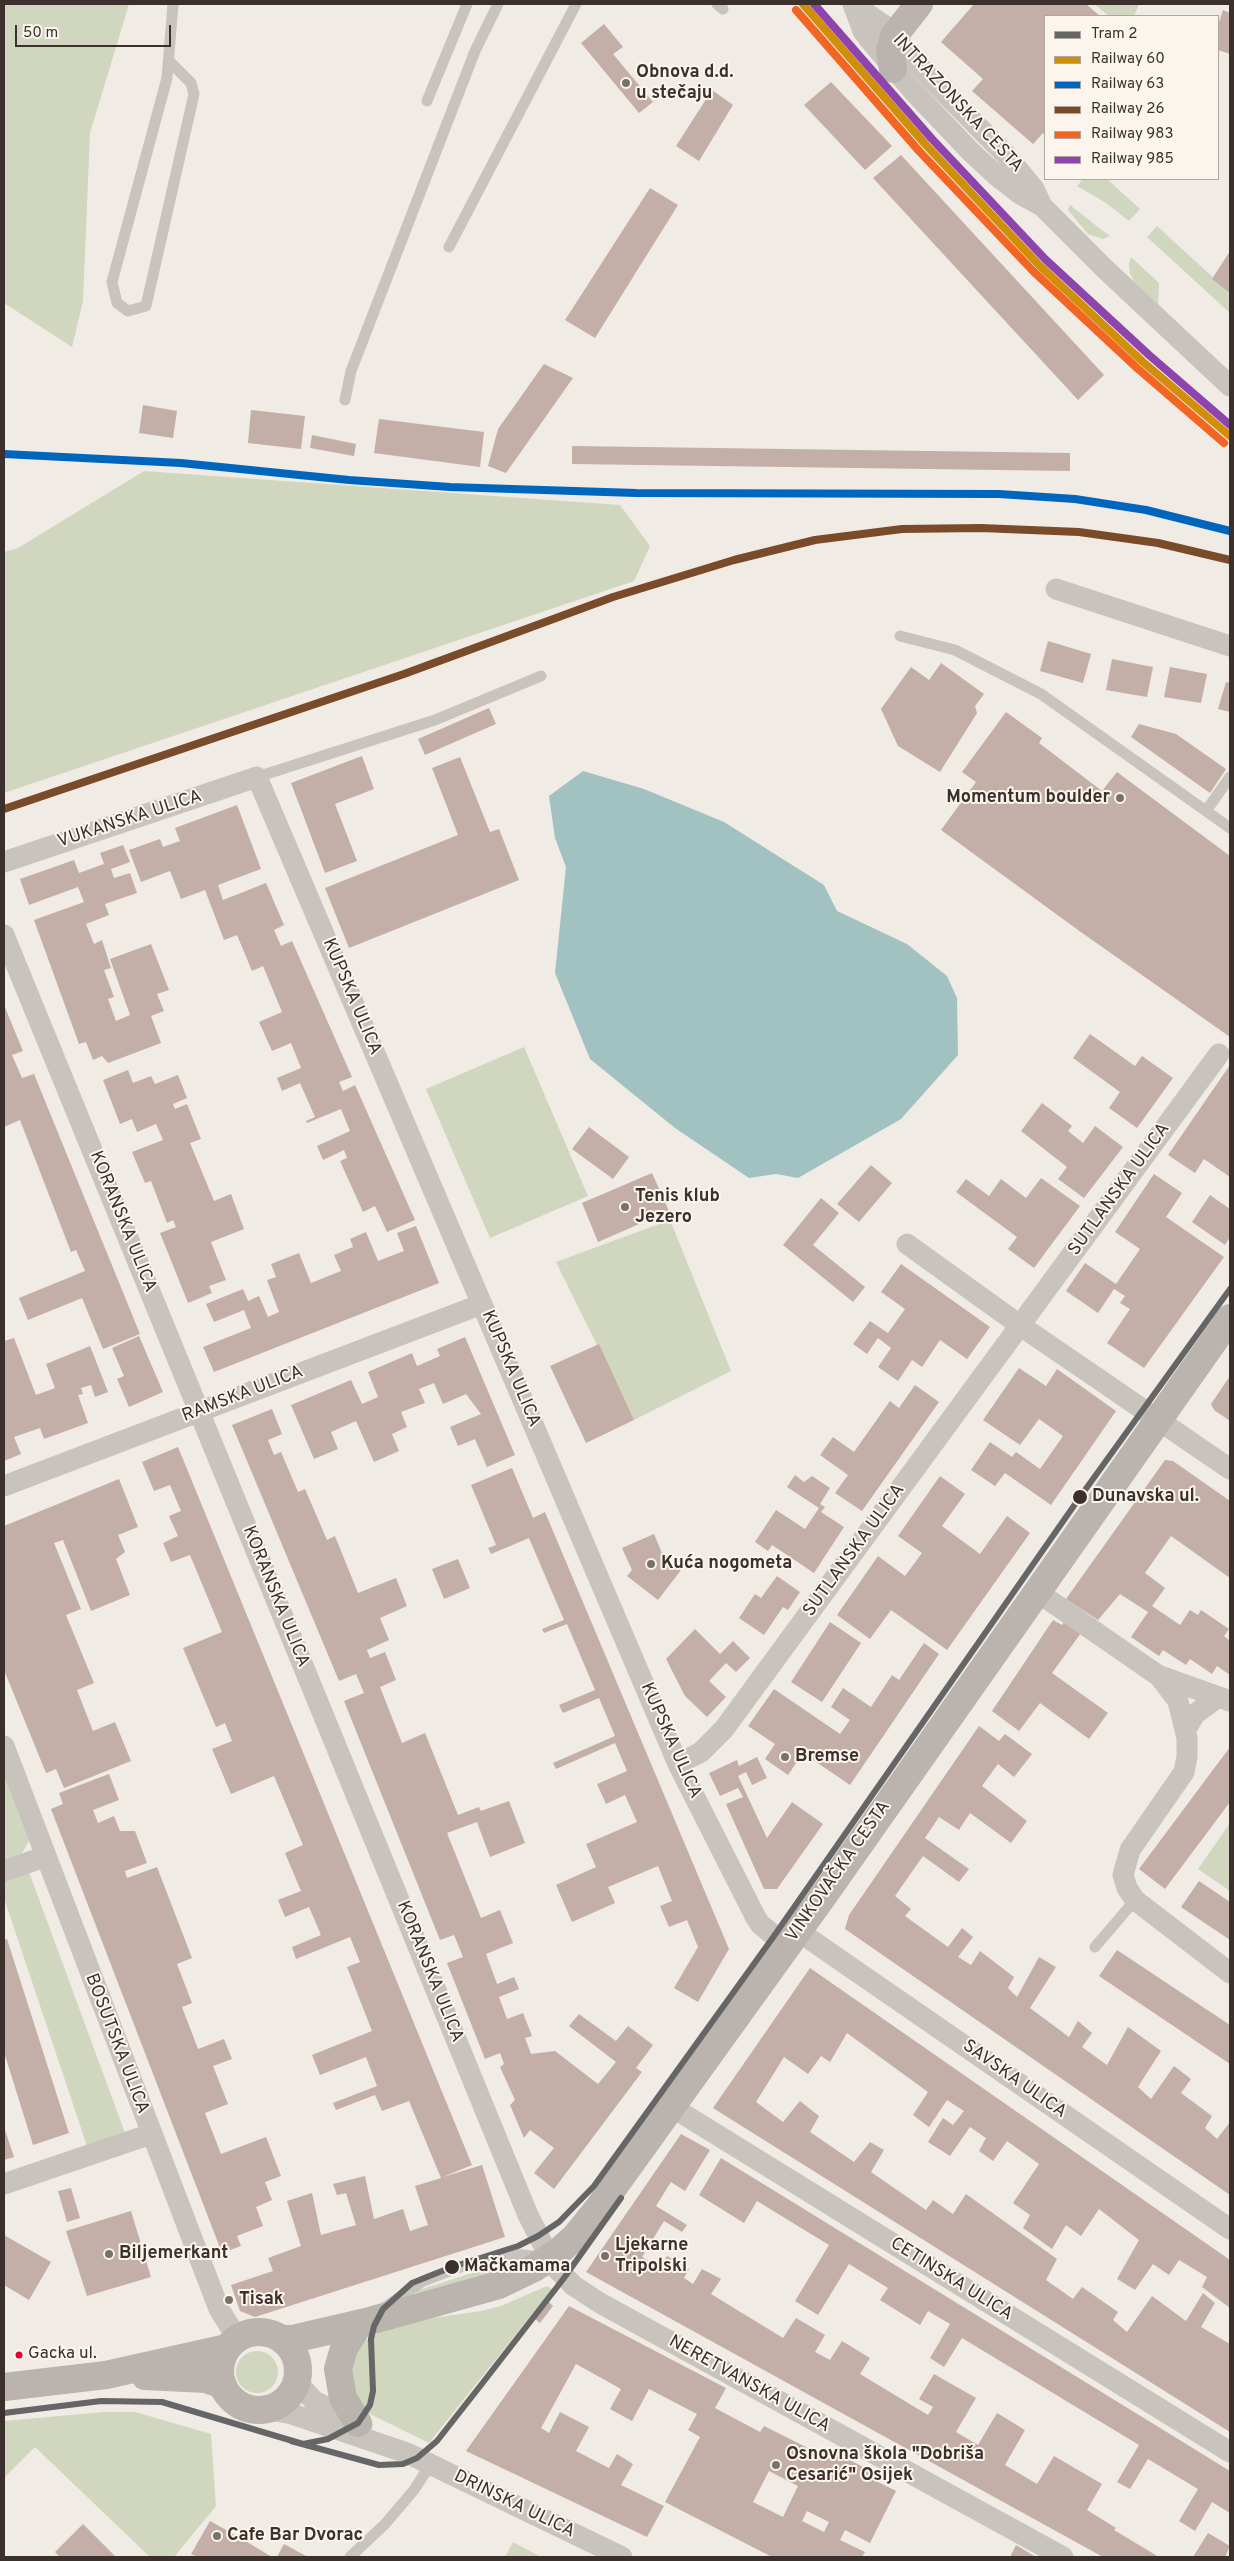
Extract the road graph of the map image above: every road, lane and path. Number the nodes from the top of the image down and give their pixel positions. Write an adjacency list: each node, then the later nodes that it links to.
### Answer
1 (173, 4): 8 (lane)
2 (467, 4): 10 (lane)
3 (498, 4): 14 (lane)
4 (576, 4): 12 (lane)
5 (853, 4): 7 (street, INTRAZONSKA CESTA); 9 (street, INTRAZONSKA CESTA)
6 (919, 4): 7 (main road)
7 (894, 36): 9 (main road); 11 (street, INTRAZONSKA CESTA)
8 (170, 62): 8 (lane)
9 (894, 69): 11 (street, INTRAZONSKA CESTA)
10 (427, 101)
11 (1042, 206): 13 (street)
12 (449, 247)
13 (1230, 386)
14 (345, 400)
15 (1056, 589): 17 (street)
16 (900, 636): 21 (lane)
17 (1230, 646)
18 (541, 676): 19 (lane)
19 (257, 777): 23 (street, VUKANSKA ULICA); 27 (street, KUPSKA ULICA)
20 (1230, 777): 21 (lane)
21 (1206, 811): 22 (lane)
22 (1230, 828)
23 (4, 862)
24 (4, 935): 30 (street, KORANSKA ULICA)
25 (1219, 1054): 29 (street, SUTLANSKA ULICA)
26 (907, 1244): 29 (street)
27 (482, 1304): 30 (street, RAMSKA ULICA); 39 (street, KUPSKA ULICA)
28 (1230, 1318): 31 (main road, VINKOVAČKA CESTA)
29 (1021, 1326): 31 (street); 39 (street, SUTLANSKA ULICA)
30 (200, 1412): 33 (street, RAMSKA ULICA); 50 (street, KORANSKA ULICA)
31 (1158, 1419): 32 (street); 34 (main road, VINKOVAČKA CESTA)
32 (1230, 1469)
33 (4, 1486)
34 (1036, 1591): 35 (street); 43 (main road, VINKOVAČKA CESTA)
35 (1159, 1676): 36 (street); 37 (street)
36 (1224, 1699): 37 (street)
37 (1186, 1729): 42 (street)
38 (4, 1746): 40 (street, BOSUTSKA ULICA)
39 (678, 1764): 43 (street, KUPSKA ULICA)
40 (44, 1857): 41 (street); 47 (street, BOSUTSKA ULICA)
41 (4, 1871)
42 (1135, 1900): 44 (lane); 45 (street)
43 (792, 1938): 46 (main road, VINKOVAČKA CESTA); 49 (street, SAVSKA ULICA)
44 (1095, 1947)
45 (1230, 1973)
46 (672, 2106): 50 (main road, VINKOVAČKA CESTA); 60 (street, CETINSKA ULICA)
47 (150, 2134): 48 (street); 53 (street, BOSUTSKA ULICA)
48 (4, 2184)
49 (1230, 2229)
50 (549, 2258): 51 (main road, VINKOVAČKA CESTA); 65 (street, NERETVANSKA ULICA)
51 (362, 2324): 52 (main road, VINKOVAČKA CESTA); 55 (main road, VINKOVAČKA CESTA); 59 (main road)
52 (283, 2339): 53 (main road); 55 (main road)
53 (232, 2343): 54 (main road); 56 (main road)
54 (106, 2375): 56 (main road); 57 (main road)
55 (298, 2378): 58 (main road); 59 (street, DRINSKA ULICA)
56 (223, 2385): 58 (main road)
57 (4, 2387)
58 (266, 2409): 61 (street, DRINSKA ULICA)
59 (358, 2423): 61 (street, DRINSKA ULICA)
60 (1230, 2452)
61 (407, 2453): 62 (street, DRINSKA ULICA)
62 (430, 2465): 63 (lane); 64 (street, DRINSKA ULICA)
63 (350, 2557)
64 (622, 2557)
65 (1064, 2557)

